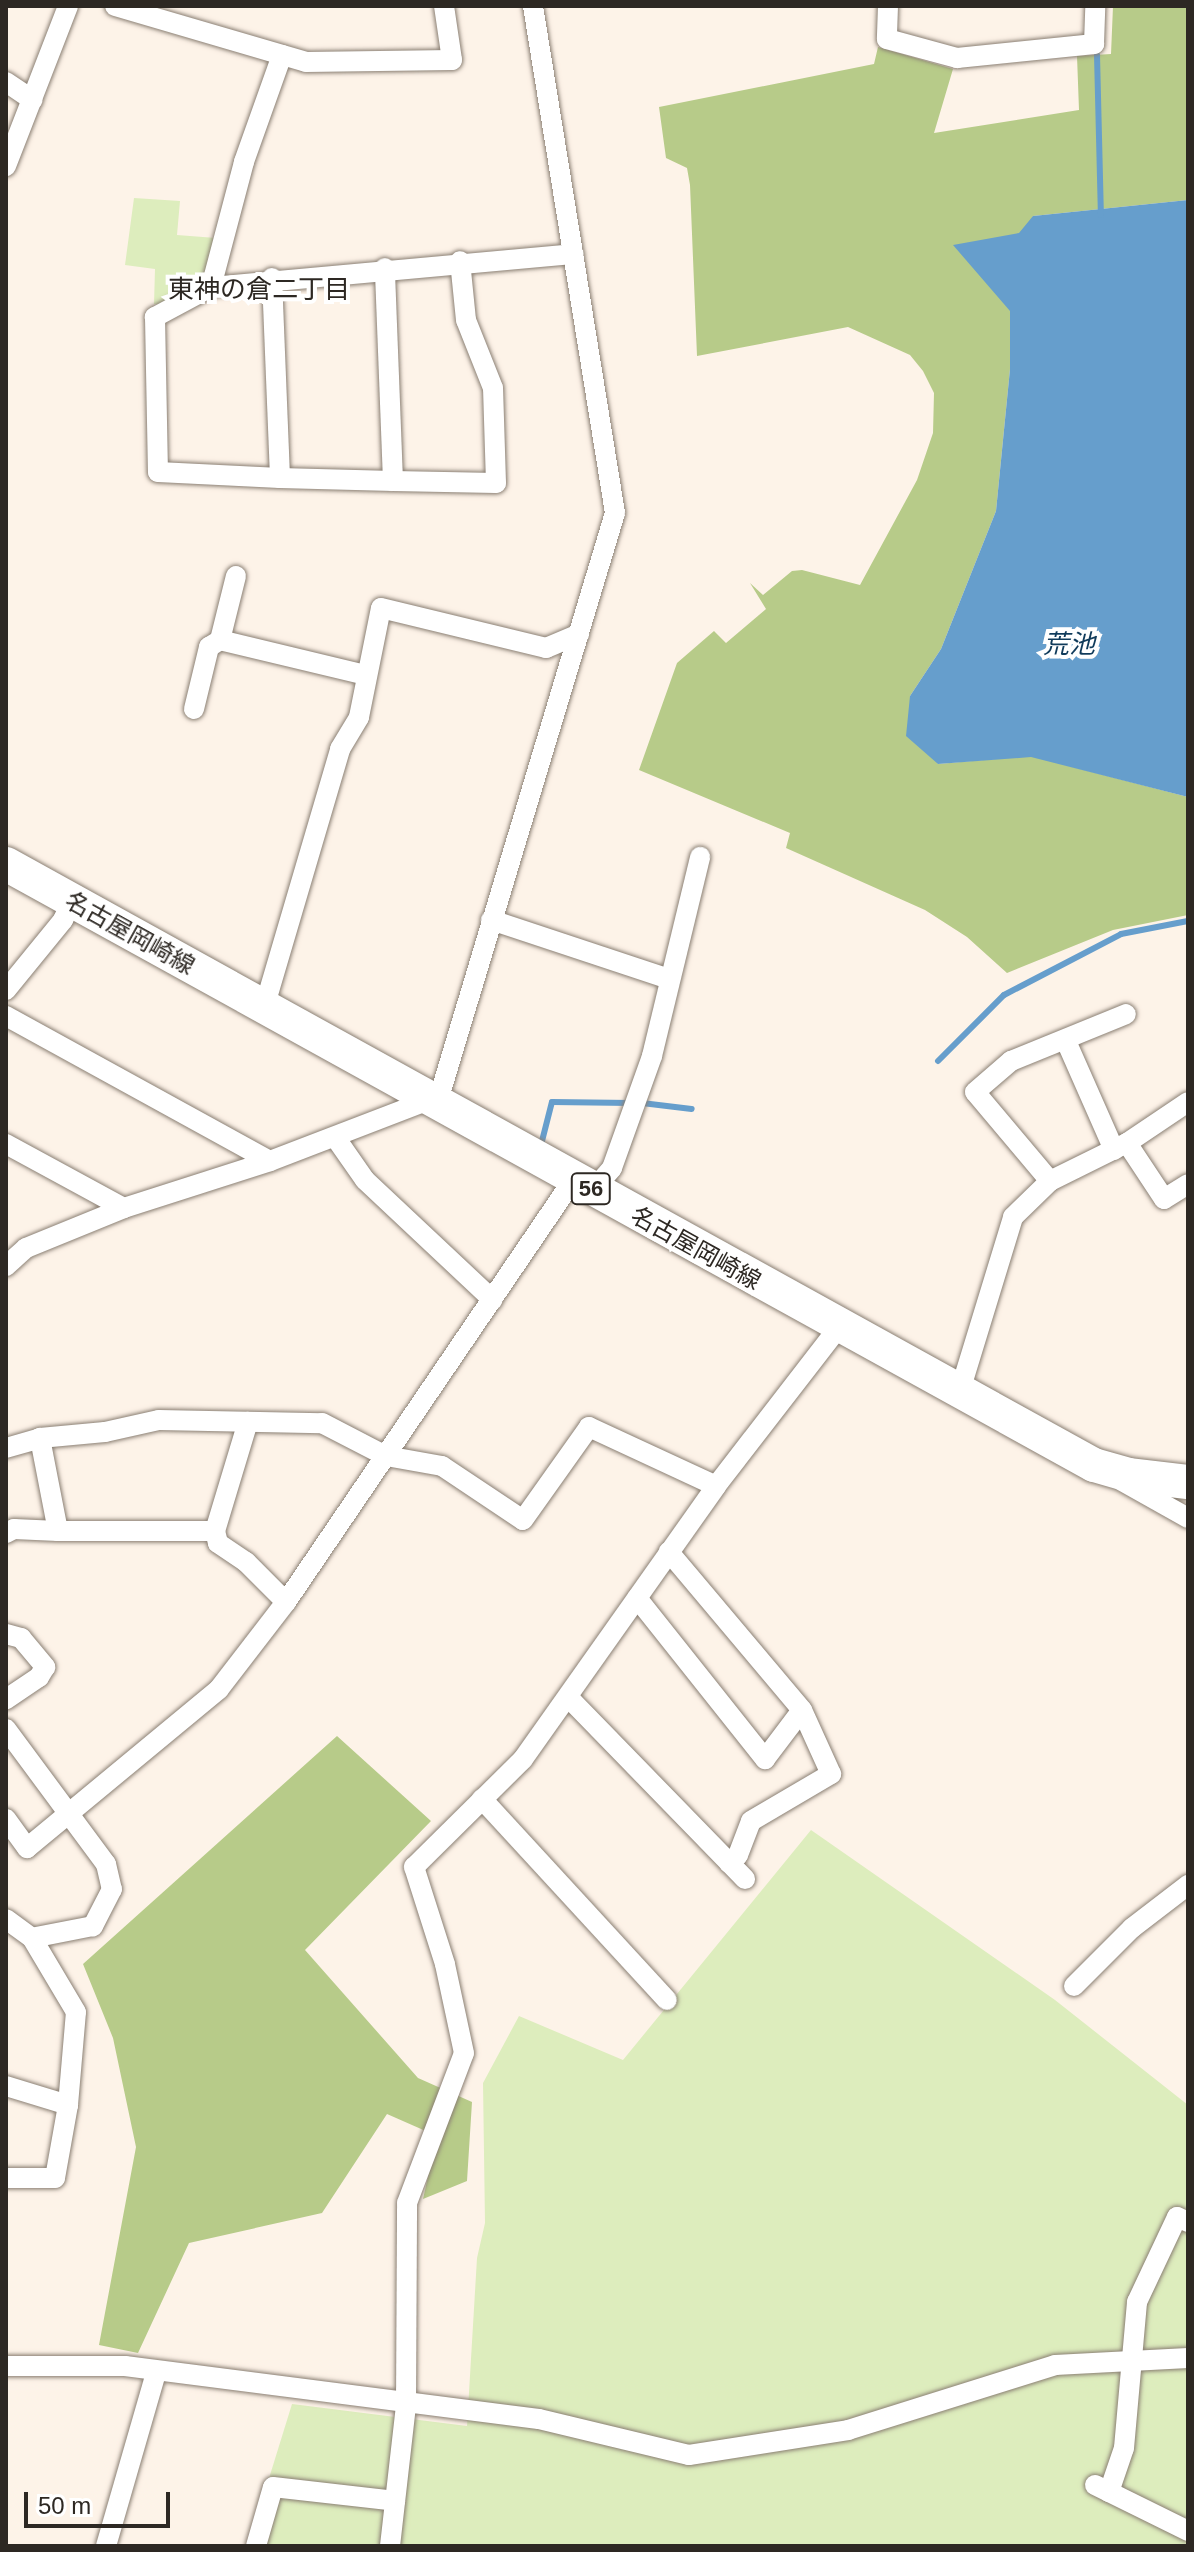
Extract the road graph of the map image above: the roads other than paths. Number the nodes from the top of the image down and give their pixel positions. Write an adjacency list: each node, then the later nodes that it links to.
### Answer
1 (68, 6): 10 (street)
2 (115, 6): 7 (street)
3 (444, 6): 8 (street)
4 (533, 6): 12 (street)
5 (888, 6): 6 (street)
6 (1095, 6)
7 (172, 14): 8 (street)
8 (282, 55): 16 (street)
9 (6, 82): 10 (street)
10 (33, 100): 11 (street)
11 (6, 166)
12 (573, 254): 13 (street); 20 (street)
13 (460, 261): 14 (street); 18 (street)
14 (385, 268): 15 (street); 18 (street)
15 (272, 278): 16 (street); 17 (street)
16 (211, 287): 17 (street)
17 (280, 478): 18 (street)
18 (393, 481)
19 (236, 576): 21 (street)
20 (579, 634): 22 (street); 27 (street)
21 (220, 640): 22 (street); 23 (street)
22 (366, 675): 30 (street)
23 (194, 709)
24 (700, 857): 28 (street)
25 (6, 864): 26 (main road, 名古屋岡崎線 / 56)
26 (72, 901): 29 (street); 30 (main road, 名古屋岡崎線 / 56)
27 (491, 920): 28 (street); 34 (street)
28 (669, 979): 42 (street)
29 (6, 990)
30 (264, 1008): 34 (main road, 名古屋岡崎線 / 56)
31 (1126, 1014): 33 (street)
32 (6, 1016): 39 (street)
33 (1066, 1041): 38 (street); 40 (street)
34 (433, 1102): 36 (street); 42 (main road, 名古屋岡崎線 / 56)
35 (1188, 1102): 38 (street)
36 (335, 1137): 39 (street); 45 (street)
37 (6, 1144): 43 (street)
38 (1121, 1146): 40 (street); 41 (street)
39 (270, 1161): 43 (street)
40 (1050, 1181): 47 (street)
41 (1188, 1184)
42 (583, 1185): 45 (street); 46 (main road, 名古屋岡崎線 / 56)
43 (124, 1208): 44 (street)
44 (6, 1266)
45 (493, 1300): 51 (street)
46 (838, 1328): 47 (main road, 名古屋岡崎線 / 56); 54 (street)
47 (959, 1394): 52 (main road, 名古屋岡崎線 / 56)
48 (248, 1422): 49 (street); 51 (street); 57 (street)
49 (40, 1438): 50 (street); 56 (street)
50 (6, 1448)
51 (386, 1456): 54 (street); 61 (street)
52 (1094, 1465): 53 (main road, 名古屋岡崎線 / 56); 55 (street)
53 (1188, 1482)
54 (716, 1486): 59 (street)
55 (1188, 1518)
56 (58, 1531): 57 (street); 58 (street)
57 (215, 1531): 61 (street)
58 (6, 1533)
59 (669, 1552): 60 (street); 65 (street)
60 (637, 1598): 63 (street); 65 (street)
61 (286, 1602): 68 (street)
62 (6, 1634): 64 (street)
63 (568, 1697): 67 (street); 70 (street)
64 (6, 1699)
65 (802, 1710): 70 (street)
66 (6, 1729): 68 (street)
67 (482, 1799): 76 (street); 85 (street)
68 (69, 1816): 69 (street); 74 (street)
69 (6, 1819)
70 (729, 1863): 71 (street)
71 (745, 1879)
72 (1188, 1885): 75 (street)
73 (6, 1919): 74 (street)
74 (32, 1938): 78 (street)
75 (1074, 1986)
76 (667, 2000)
77 (6, 2086): 78 (street)
78 (68, 2105): 79 (street)
79 (6, 2178)
80 (1188, 2222): 81 (street)
81 (1132, 2357): 82 (street); 85 (street); 87 (street)
82 (1188, 2358)
83 (6, 2366): 84 (street)
84 (156, 2373): 85 (street); 88 (street)
85 (406, 2406): 86 (street)
86 (395, 2501): 89 (street); 90 (street)
87 (1188, 2531)
88 (106, 2546)
89 (256, 2546)
90 (390, 2546)

